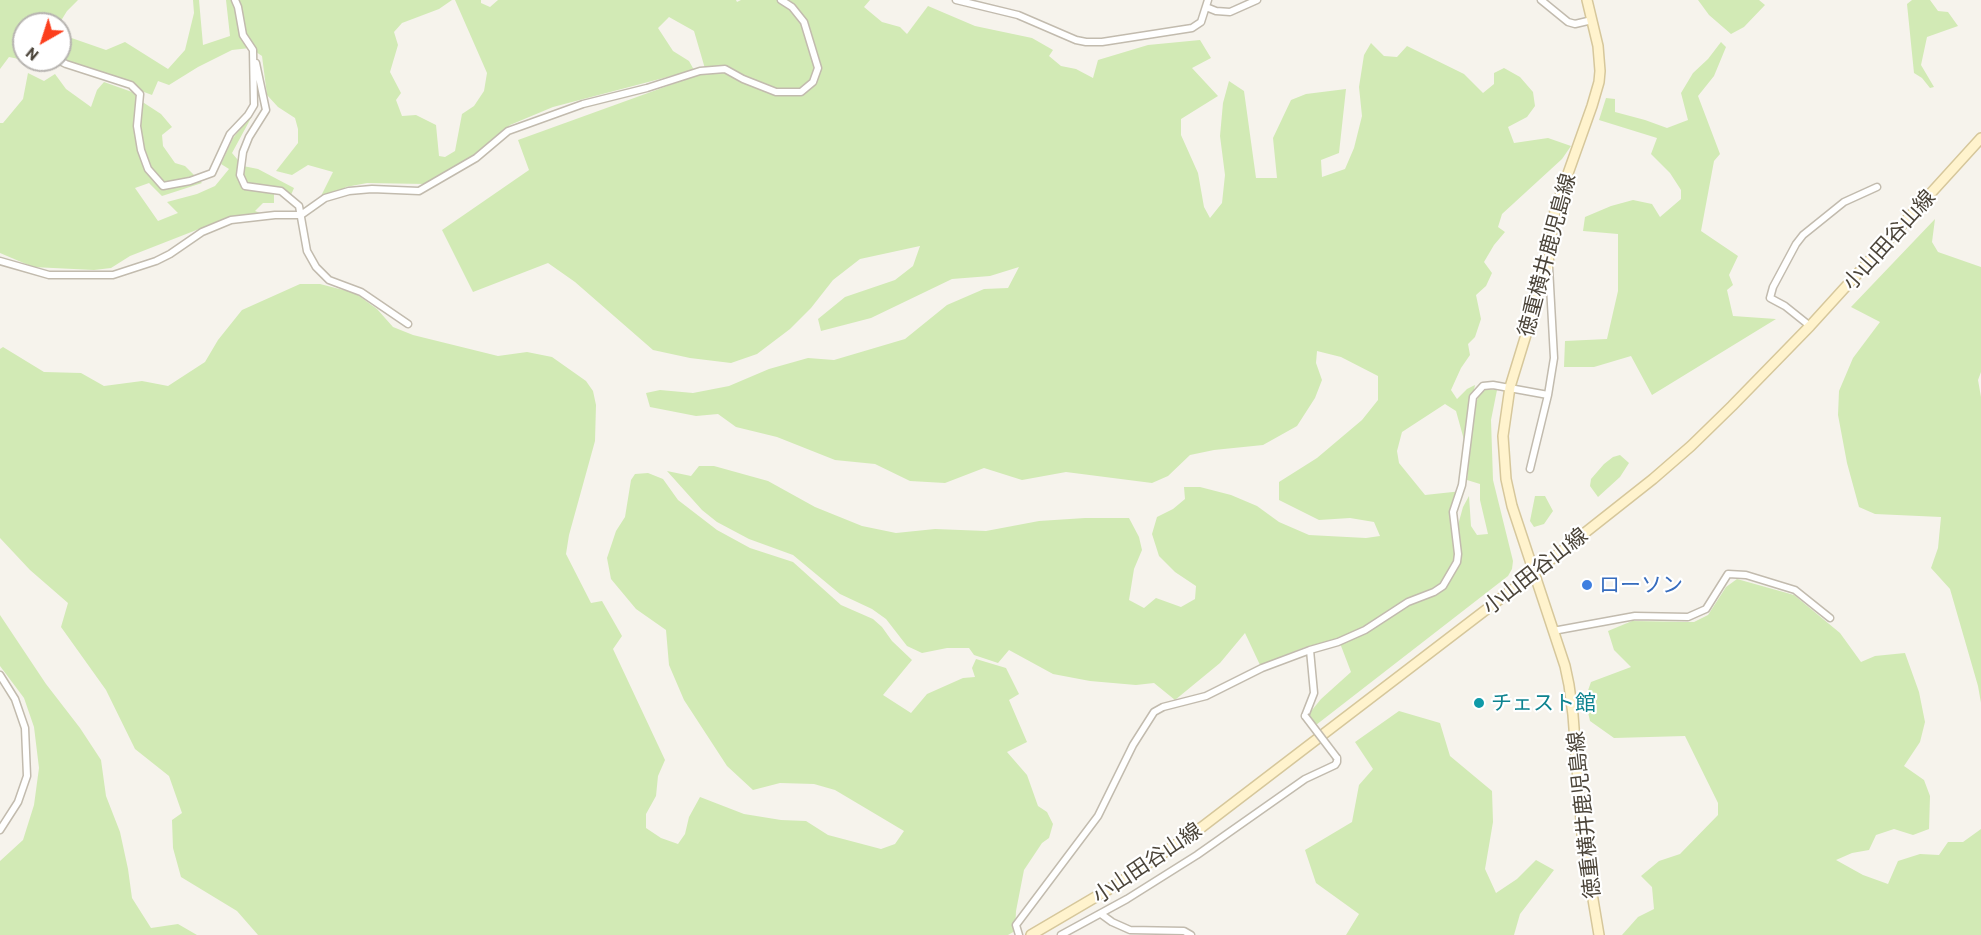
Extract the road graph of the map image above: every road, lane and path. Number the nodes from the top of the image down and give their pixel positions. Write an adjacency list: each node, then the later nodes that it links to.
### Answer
1 (235, 0): 9 (street)
2 (781, 0): 13 (street)
3 (956, 0): 7 (street)
4 (1257, 0): 7 (street)
5 (1541, 0): 8 (street)
6 (1587, 0): 8 (main road, 徳重横井鹿児島線)
7 (1207, 3)
8 (1592, 20): 15 (main road, 徳重横井鹿児島線)
9 (253, 53): 10 (street); 13 (street)
10 (72, 65)
11 (1981, 138): 17 (main road, 小山田谷山線)
12 (1877, 187): 17 (street)
13 (302, 215): 14 (street); 16 (street)
14 (0, 261)
15 (1548, 263): 18 (main road, 徳重横井鹿児島線); 19 (street)
16 (408, 324)
17 (1810, 326): 21 (main road, 小山田谷山線)
18 (1510, 387): 19 (street); 21 (main road, 徳重横井鹿児島線); 24 (street)
19 (1548, 396): 20 (street)
20 (1530, 469)
21 (1534, 573): 23 (main road, 徳重横井鹿児島線); 29 (main road, 小山田谷山線)
22 (1830, 618): 23 (street)
23 (1553, 631): 32 (main road, 徳重横井鹿児島線)
24 (1310, 650): 27 (street, bridge); 28 (street)
25 (0, 675): 26 (street)
26 (0, 830)
27 (1101, 914): 30 (street); 31 (street)
28 (1019, 935)
29 (1030, 935)
30 (1061, 935)
31 (1191, 935)
32 (1599, 935)

